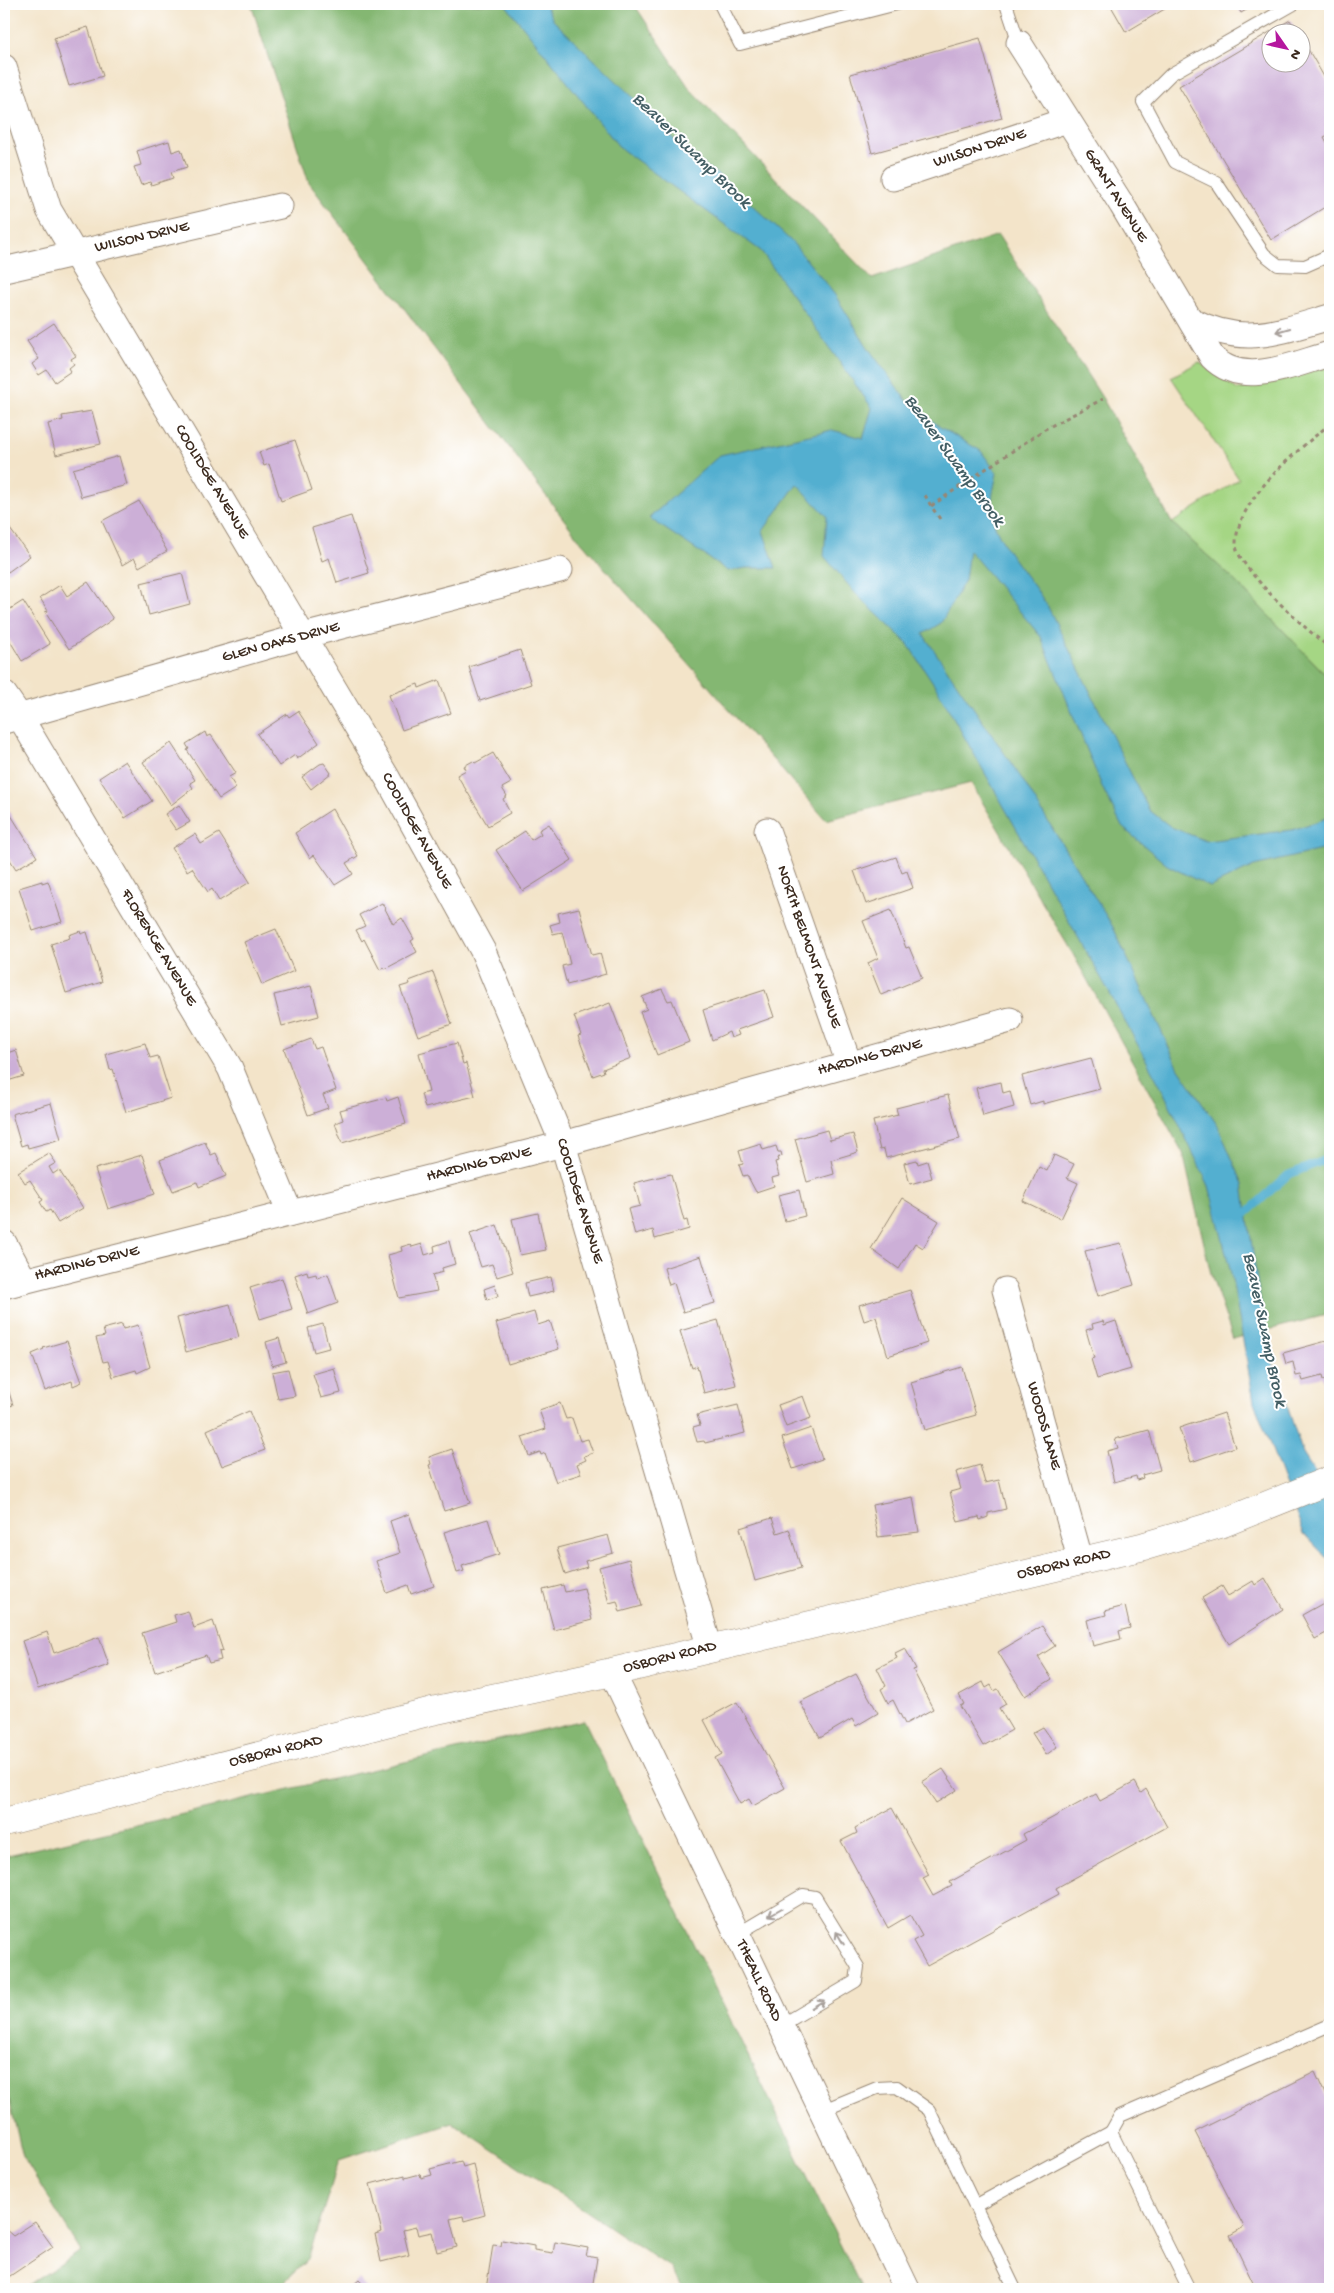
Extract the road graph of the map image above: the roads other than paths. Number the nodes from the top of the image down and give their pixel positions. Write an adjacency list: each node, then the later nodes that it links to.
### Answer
1 (720, 4): 2 (lane)
2 (897, 4)
3 (1006, 4): 5 (lane)
4 (1294, 4): 11 (lane)
5 (1019, 43): 7 (street, GRANT AVENUE)
6 (4, 67): 10 (street, COOLIDGE AVENUE)
7 (1067, 120): 8 (street, WILSON DRIVE); 14 (street, GRANT AVENUE)
8 (893, 178)
9 (280, 206): 10 (street, WILSON DRIVE)
10 (75, 253): 12 (street, WILSON DRIVE); 17 (street, COOLIDGE AVENUE)
11 (1330, 255)
12 (4, 270)
13 (1330, 317): 14 (street, one-way to 14)
14 (1191, 320): 15 (street, GRANT AVENUE)
15 (1330, 354)
16 (560, 570): 17 (street, GLEN OAKS DRIVE)
17 (303, 636): 19 (street, GLEN OAKS DRIVE); 23 (street, COOLIDGE AVENUE)
18 (4, 694): 19 (street, FLORENCE AVENUE)
19 (12, 719): 24 (street, FLORENCE AVENUE)
20 (767, 830): 22 (street, NORTH BELMONT AVENUE)
21 (1010, 1020): 22 (street, HARDING DRIVE)
22 (849, 1064): 23 (street, HARDING DRIVE)
23 (563, 1144): 24 (street, HARDING DRIVE); 30 (street, COOLIDGE AVENUE)
24 (290, 1213): 26 (street, HARDING DRIVE)
25 (4, 1244): 26 (street)
26 (14, 1283)
27 (1004, 1290): 29 (street, WOODS LANE)
28 (1330, 1480): 29 (street, OSBORN ROAD)
29 (1081, 1562): 30 (street, OSBORN ROAD)
30 (710, 1648): 31 (street, OSBORN ROAD)
31 (612, 1672): 32 (street, OSBORN ROAD); 33 (street, THEALL ROAD)
32 (4, 1822)
33 (736, 1935): 35 (street, THEALL ROAD); 35 (lane, one-way to 33)
34 (1330, 2025): 37 (lane)
35 (780, 2026): 36 (street, THEALL ROAD)
36 (821, 2111): 38 (lane); 39 (street, THEALL ROAD)
37 (1111, 2132): 38 (lane); 41 (lane)
38 (975, 2206): 40 (lane)
39 (907, 2289)
40 (1015, 2289)
41 (1190, 2289)

